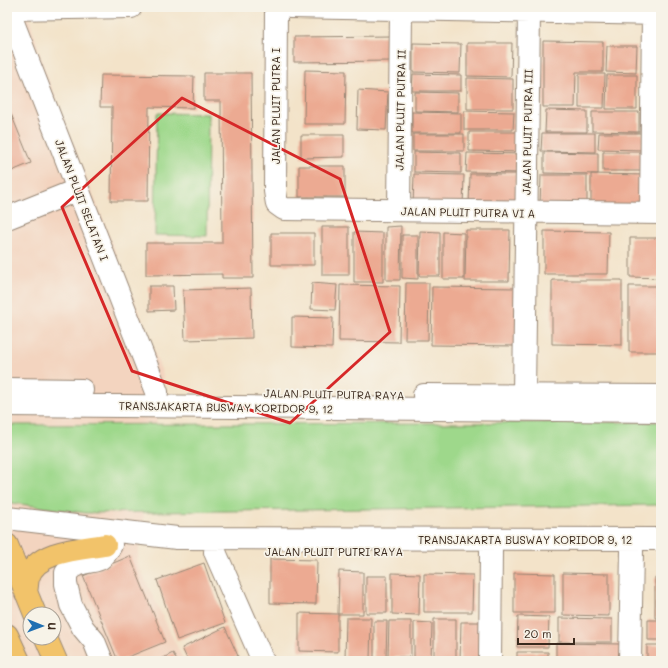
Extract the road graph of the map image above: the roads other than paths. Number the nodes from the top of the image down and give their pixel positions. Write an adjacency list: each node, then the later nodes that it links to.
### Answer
1 (131, 7): 4 (street)
2 (276, 7): 9 (street, JALAN PLUIT PUTRA I)
3 (290, 7): 5 (street)
4 (8, 8): 8 (street, JALAN PLUIT SELATAN I)
5 (401, 10): 6 (street); 10 (street, JALAN PLUIT PUTRA II)
6 (529, 13): 7 (street); 11 (street, JALAN PLUIT PUTRA III)
7 (657, 14): 12 (street)
8 (77, 190): 13 (street); 15 (street, JALAN PLUIT SELATAN I)
9 (277, 204): 10 (street, JALAN PLUIT PUTRA VI A)
10 (399, 210): 11 (street, JALAN PLUIT PUTRA VI A)
11 (526, 213): 12 (street, JALAN PLUIT PUTRA VI A); 16 (street, JALAN PLUIT PUTRA III)
12 (656, 213)
13 (7, 218)
14 (7, 389): 15 (street, JALAN PLUIT PUTRA RAYA)
15 (158, 392): 16 (street, JALAN PLUIT PUTRA RAYA)
16 (524, 394): 17 (street, JALAN PLUIT PUTRA RAYA)
17 (661, 396)
18 (7, 406): 19 (street, TRANSJAKARTA BUSWAY KORIDOR 9, 12)
19 (661, 411)
20 (7, 518): 22 (street, TRANSJAKARTA BUSWAY KORIDOR 9, 12)
21 (7, 534): 24 (street, JALAN PLUIT PUTRI RAYA)
22 (661, 539)
23 (7, 545): 29 (highway)
24 (108, 545): 27 (street, JALAN PLUIT PUTRI RAYA); 29 (highway); 35 (street)
25 (490, 551): 26 (street, JALAN PLUIT PUTRI RAYA); 27 (street, JALAN PLUIT PUTRI RAYA); 37 (street)
26 (632, 551): 28 (street, JALAN PLUIT PUTRI RAYA); 38 (street)
27 (215, 552): 36 (street)
28 (661, 552)
29 (26, 593): 30 (highway)
30 (32, 606)
31 (7, 635): 33 (highway)
32 (49, 646): 34 (highway)
33 (19, 661)
34 (56, 661)
35 (102, 661)
36 (263, 661)
37 (490, 661)
38 (630, 661)

